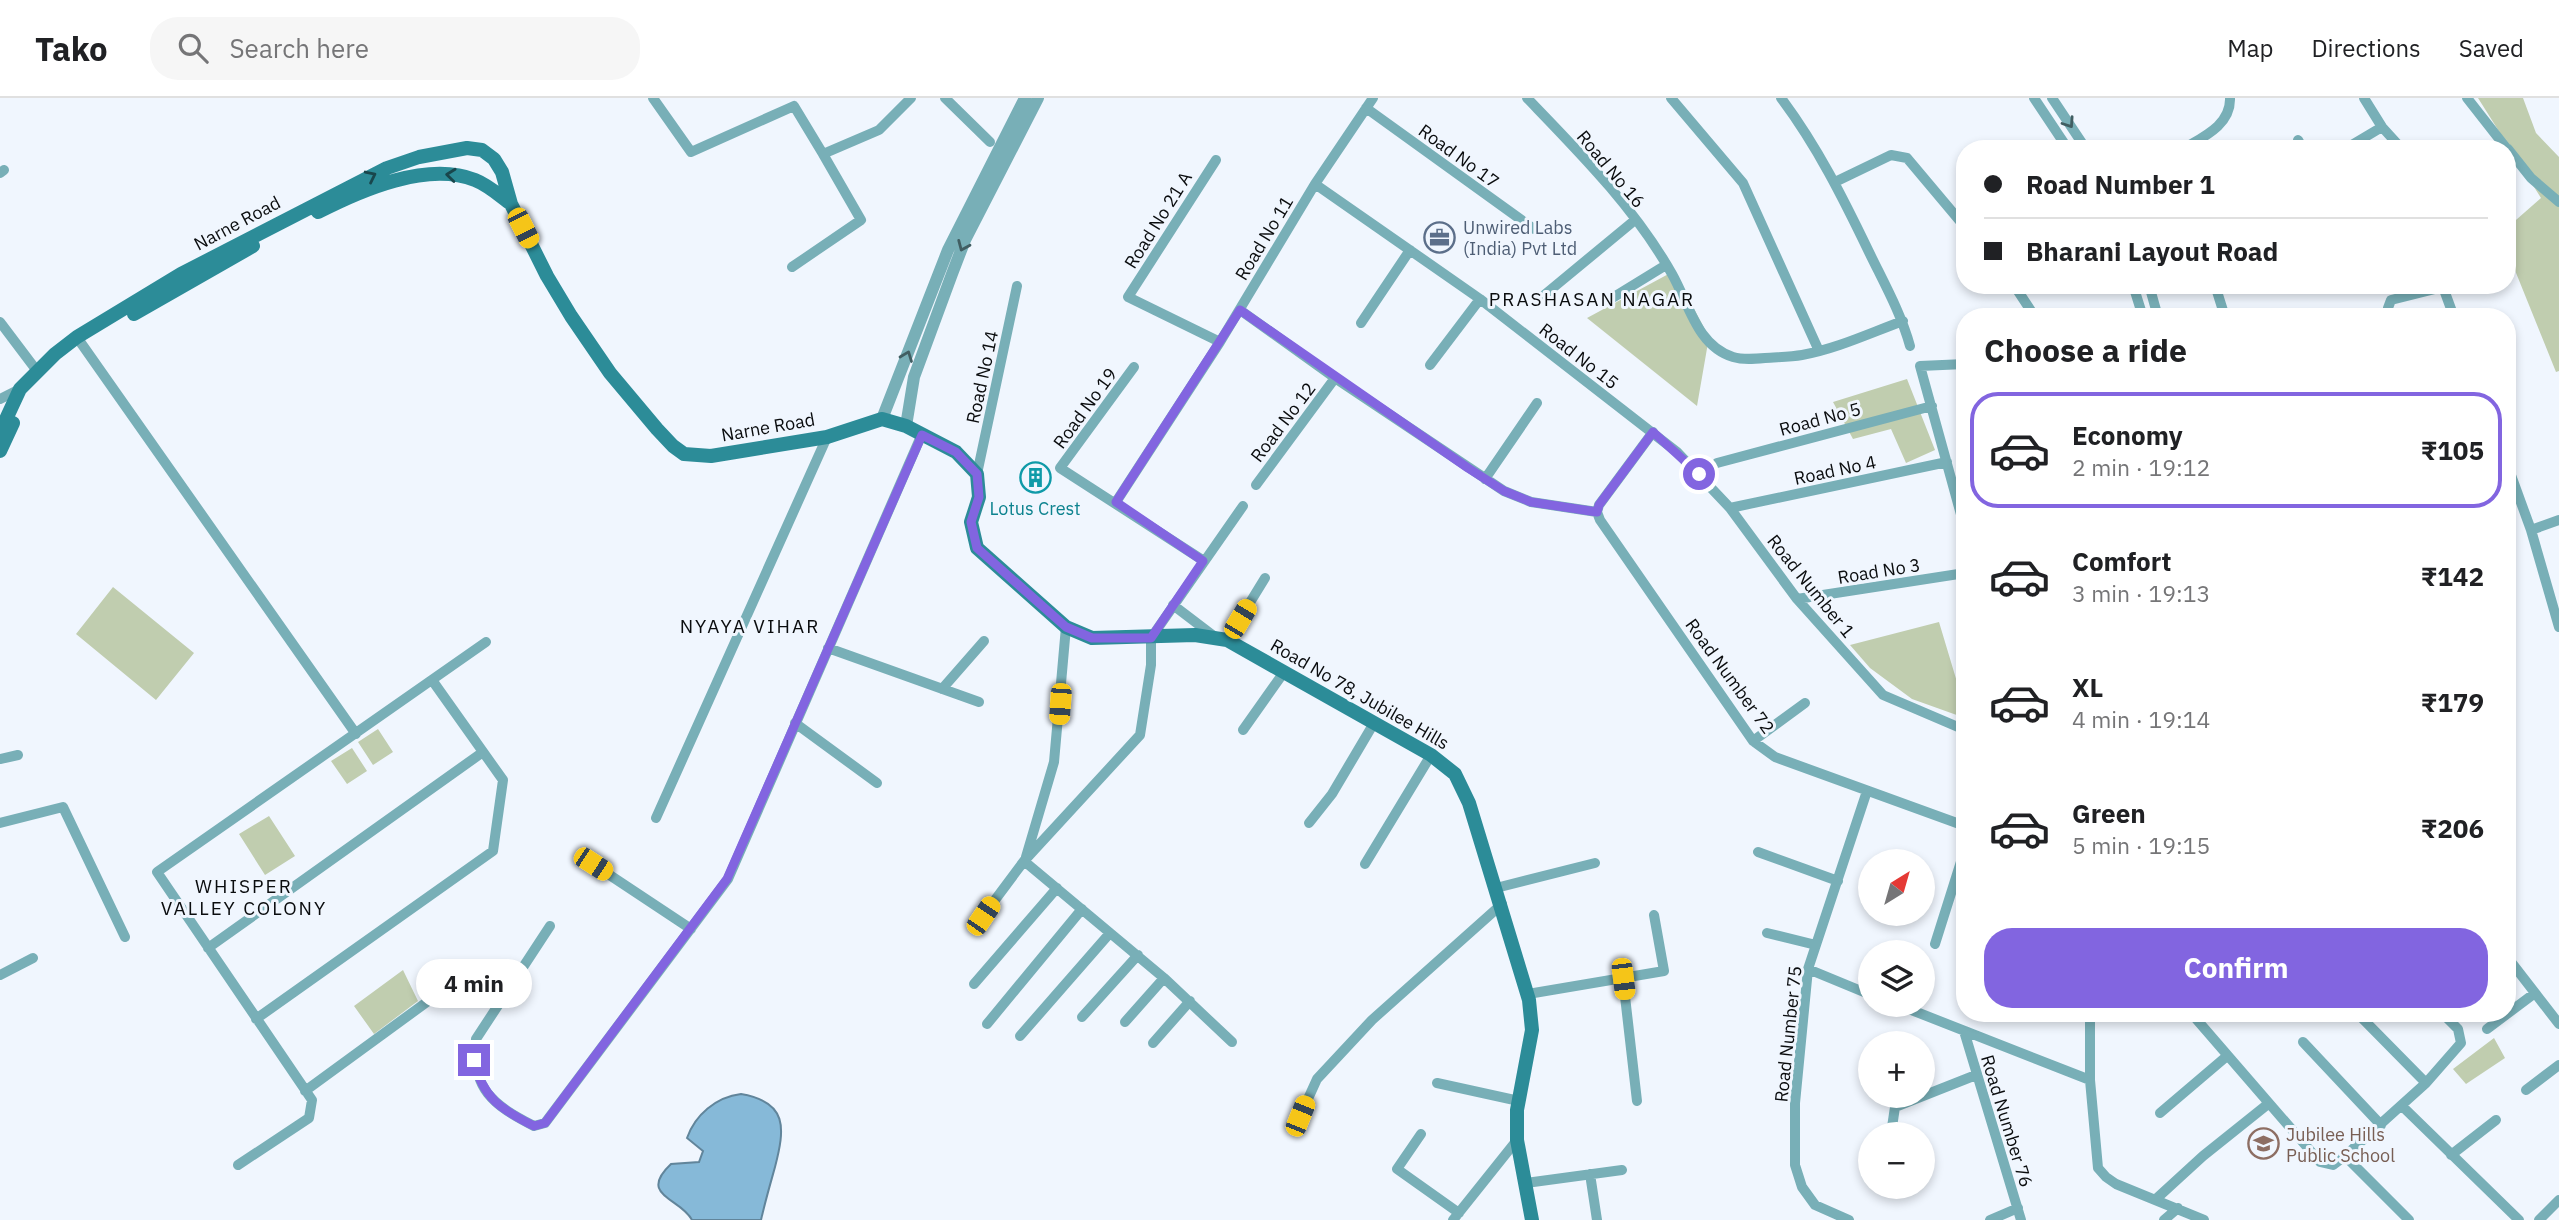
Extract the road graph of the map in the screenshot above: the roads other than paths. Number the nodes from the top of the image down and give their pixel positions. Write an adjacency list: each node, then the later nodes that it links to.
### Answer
1 (653, 98): 24 (street)
2 (911, 98): 24 (street)
3 (946, 98): 23 (street)
4 (1025, 98): 60 (street, one-way to 4)
5 (1038, 98): 61 (street, one-way to 61)
6 (1373, 98): 15 (street, Road No 11)
7 (1527, 98): 32 (street, Road No 16)
8 (1671, 98): 50 (street)
9 (1781, 98): 27 (street)
10 (2034, 98): 17 (street)
11 (2052, 98): 18 (street, one-way to 18)
12 (2230, 98): 19 (street)
13 (2364, 98): 16 (street)
14 (2467, 98): 22 (street)
15 (1366, 108): 28 (street, Road No 11); 33 (street, Road No 17)
16 (2382, 127): 20 (street); 21 (street)
17 (2061, 140)
18 (2080, 140)
19 (2198, 140)
20 (2360, 140)
21 (2394, 140)
22 (2501, 140)
23 (990, 142)
24 (823, 154): 36 (street)
25 (2516, 159): 29 (street)
26 (1216, 160): 47 (street, Road No 21 A)
27 (1835, 182): 31 (street); 44 (street)
28 (1315, 184): 34 (street, Road No 15); 43 (street, Road No 11)
29 (2559, 202)
30 (511, 204): 48 (main road, Narne Road, one-way to 48); 54 (main road, Narne Road, one-way to 30); 65 (main road, Narne Road)
31 (1956, 216)
32 (1635, 220): 35 (street, Road No 16); 41 (street)
33 (1534, 229)
34 (1410, 250): 39 (street, Road No 15); 46 (street)
35 (1666, 265): 40 (street); 50 (street, Road No 16)
36 (792, 267)
37 (1017, 286): 69 (street, Road No 14)
38 (2414, 294): 42 (street)
39 (1480, 299): 52 (street); 63 (street, Road No 15)
40 (1609, 300)
41 (1537, 301)
42 (2388, 308)
43 (1240, 310): 47 (street, Road No 11); 55 (street)
44 (1903, 321): 49 (street); 50 (street, Road No 16)
45 (0, 322): 54 (street)
46 (1362, 323)
47 (1220, 342): 76 (street, Road No 11)
48 (81, 343): 66 (main road, Narne Road); 103 (street)
49 (1910, 346)
50 (1819, 351)
51 (1956, 364): 59 (street)
52 (1430, 365)
53 (1134, 366): 76 (street, Road No 19)
54 (37, 371): 56 (main road, Narne Road)
55 (1335, 378): 72 (street); 73 (street, Road No 12)
56 (20, 389): 57 (street); 62 (main road, Narne Road)
57 (0, 399)
58 (1537, 403): 72 (street)
59 (1932, 406): 67 (street); 68 (street, Road No 5)
60 (882, 419): 61 (main road); 65 (main road, Narne Road)
61 (906, 426): 64 (main road)
62 (0, 432)
63 (1653, 432): 78 (street, Road Number 1); 79 (street)
64 (922, 435): 69 (main road); 93 (street)
65 (827, 437): 111 (street)
66 (0, 452)
67 (1947, 462): 70 (street); 78 (street, Road No 4)
68 (1717, 463)
69 (977, 474): 87 (main road, Road No 78, Jubilee Hills)
70 (1951, 475): 71 (street); 75 (street)
71 (1956, 475)
72 (1485, 479): 79 (street)
73 (1256, 485)
74 (2516, 489): 81 (street)
75 (1956, 494)
76 (1116, 502): 82 (street)
77 (1243, 506): 82 (street)
78 (1730, 508): 85 (street, Road Number 1)
79 (1597, 512): 104 (street, Road Number 72)
80 (2559, 520): 81 (street)
81 (2531, 530): 88 (street)
82 (1203, 561): 86 (street)
83 (1956, 574): 85 (street, Road No 3)
84 (1265, 578): 90 (street)
85 (1797, 599): 101 (street, Road Number 1)
86 (1173, 605): 89 (street); 90 (street)
87 (1066, 627): 89 (main road, Road No 78, Jubilee Hills); 116 (street)
88 (2559, 627)
89 (1151, 638): 90 (main road, Road No 78, Jubilee Hills); 116 (street)
90 (1222, 639): 94 (main road, Road No 78, Jubilee Hills)
91 (984, 640): 96 (street)
92 (486, 642): 95 (street)
93 (828, 648): 96 (street); 99 (street)
94 (1284, 673): 100 (main road, Road No 78, Jubilee Hills); 102 (street)
95 (432, 680): 103 (street); 105 (street)
96 (942, 689): 97 (street)
97 (979, 702)
98 (1805, 703): 104 (street)
99 (795, 723): 109 (street); 129 (street)
100 (1374, 723): 107 (main road, Road No 78, Jubilee Hills); 113 (street)
101 (1956, 726)
102 (1243, 730)
103 (356, 734): 135 (street)
104 (1753, 741): 110 (street, Road Number 72)
105 (483, 752): 135 (street); 152 (street)
106 (18, 755): 108 (street)
107 (1431, 755): 119 (street); 123 (main road, Road No 78, Jubilee Hills)
108 (0, 759)
109 (877, 783)
110 (1867, 791): 114 (street, Road Number 72); 121 (street, Road Number 75)
111 (656, 818)
112 (0, 822): 132 (street)
113 (1309, 822)
114 (1956, 823)
115 (1758, 852): 121 (street)
116 (1024, 861): 122 (street); 127 (street)
117 (1595, 863): 123 (street)
118 (593, 864): 129 (street)
119 (1365, 864)
120 (1956, 878): 133 (street)
121 (1838, 881): 134 (street, Road Number 75)
122 (1057, 888): 125 (street); 144 (street)
123 (1496, 888): 124 (main road, Road No 78, Jubilee Hills)
124 (1502, 904): 147 (main road, Road No 78, Jubilee Hills); 182 (street)
125 (1082, 909): 130 (street); 159 (street)
126 (1654, 915): 142 (street)
127 (983, 916)
128 (550, 926): 129 (street)
129 (691, 929)
130 (1110, 933): 136 (street); 163 (street)
131 (1767, 933): 134 (street)
132 (125, 937)
133 (1935, 944)
134 (1816, 945): 139 (street, Road Number 75)
135 (208, 948): 152 (street)
136 (1138, 955): 141 (street); 150 (street)
137 (33, 957): 140 (street)
138 (2516, 968): 146 (street)
139 (1808, 970): 145 (street); 199 (street, Road Number 75)
140 (0, 975)
141 (1164, 978): 148 (street); 153 (street)
142 (1623, 979): 147 (street); 176 (street)
143 (457, 980): 174 (street)
144 (974, 984)
145 (1858, 990)
146 (2535, 993): 149 (street); 160 (street)
147 (1528, 994): 175 (main road, Road No 78, Jubilee Hills)
148 (1190, 1002): 164 (street); 166 (street)
149 (2516, 1007)
150 (1082, 1017)
151 (1929, 1017): 162 (street)
152 (256, 1019): 174 (street)
153 (1125, 1022)
154 (2090, 1022): 170 (street)
155 (2199, 1022): 167 (street)
156 (2366, 1022): 172 (street)
157 (2451, 1022): 172 (street)
158 (2496, 1022): 161 (street)
159 (987, 1024)
160 (2559, 1024)
161 (2487, 1029)
162 (1964, 1031): 169 (street, Road Number 76); 170 (street)
163 (1020, 1035)
164 (1232, 1042)
165 (2303, 1042): 183 (street)
166 (1153, 1043)
167 (2227, 1056): 177 (street); 179 (street)
168 (2559, 1065): 173 (street)
169 (1976, 1075): 181 (street); 194 (street, Road Number 76)
170 (2090, 1080): 192 (street)
171 (1437, 1083): 175 (street)
172 (2426, 1083): 178 (street)
173 (2526, 1090)
174 (305, 1091): 188 (street)
175 (1519, 1101): 185 (main road, Road No 78, Jubilee Hills)
176 (1637, 1101)
177 (2267, 1104): 187 (street); 192 (street)
178 (2402, 1106): 183 (street); 186 (street)
179 (2160, 1112)
180 (2496, 1120): 186 (street)
181 (1893, 1122)
182 (1297, 1123)
183 (2381, 1125): 187 (street)
184 (1422, 1135): 196 (street)
185 (1517, 1140): 191 (main road, Road No 78, Jubilee Hills); 196 (street)
186 (2451, 1155): 205 (street)
187 (2345, 1156): 204 (street)
188 (238, 1165)
189 (1622, 1170): 190 (street)
190 (1590, 1174): 191 (street); 198 (street)
191 (1525, 1183): 197 (main road, Road No 78, Jubilee Hills)
192 (2156, 1199): 195 (street)
193 (2559, 1200): 206 (street)
194 (2018, 1208): 200 (street); 201 (street, Road Number 76)
195 (2178, 1208): 202 (street); 203 (street)
196 (1456, 1216)
197 (1532, 1220)
198 (1597, 1220)
199 (1849, 1220)
200 (1990, 1220)
201 (2021, 1220)
202 (2164, 1220)
203 (2204, 1220)
204 (2409, 1220)
205 (2519, 1220)
206 (2539, 1220)

